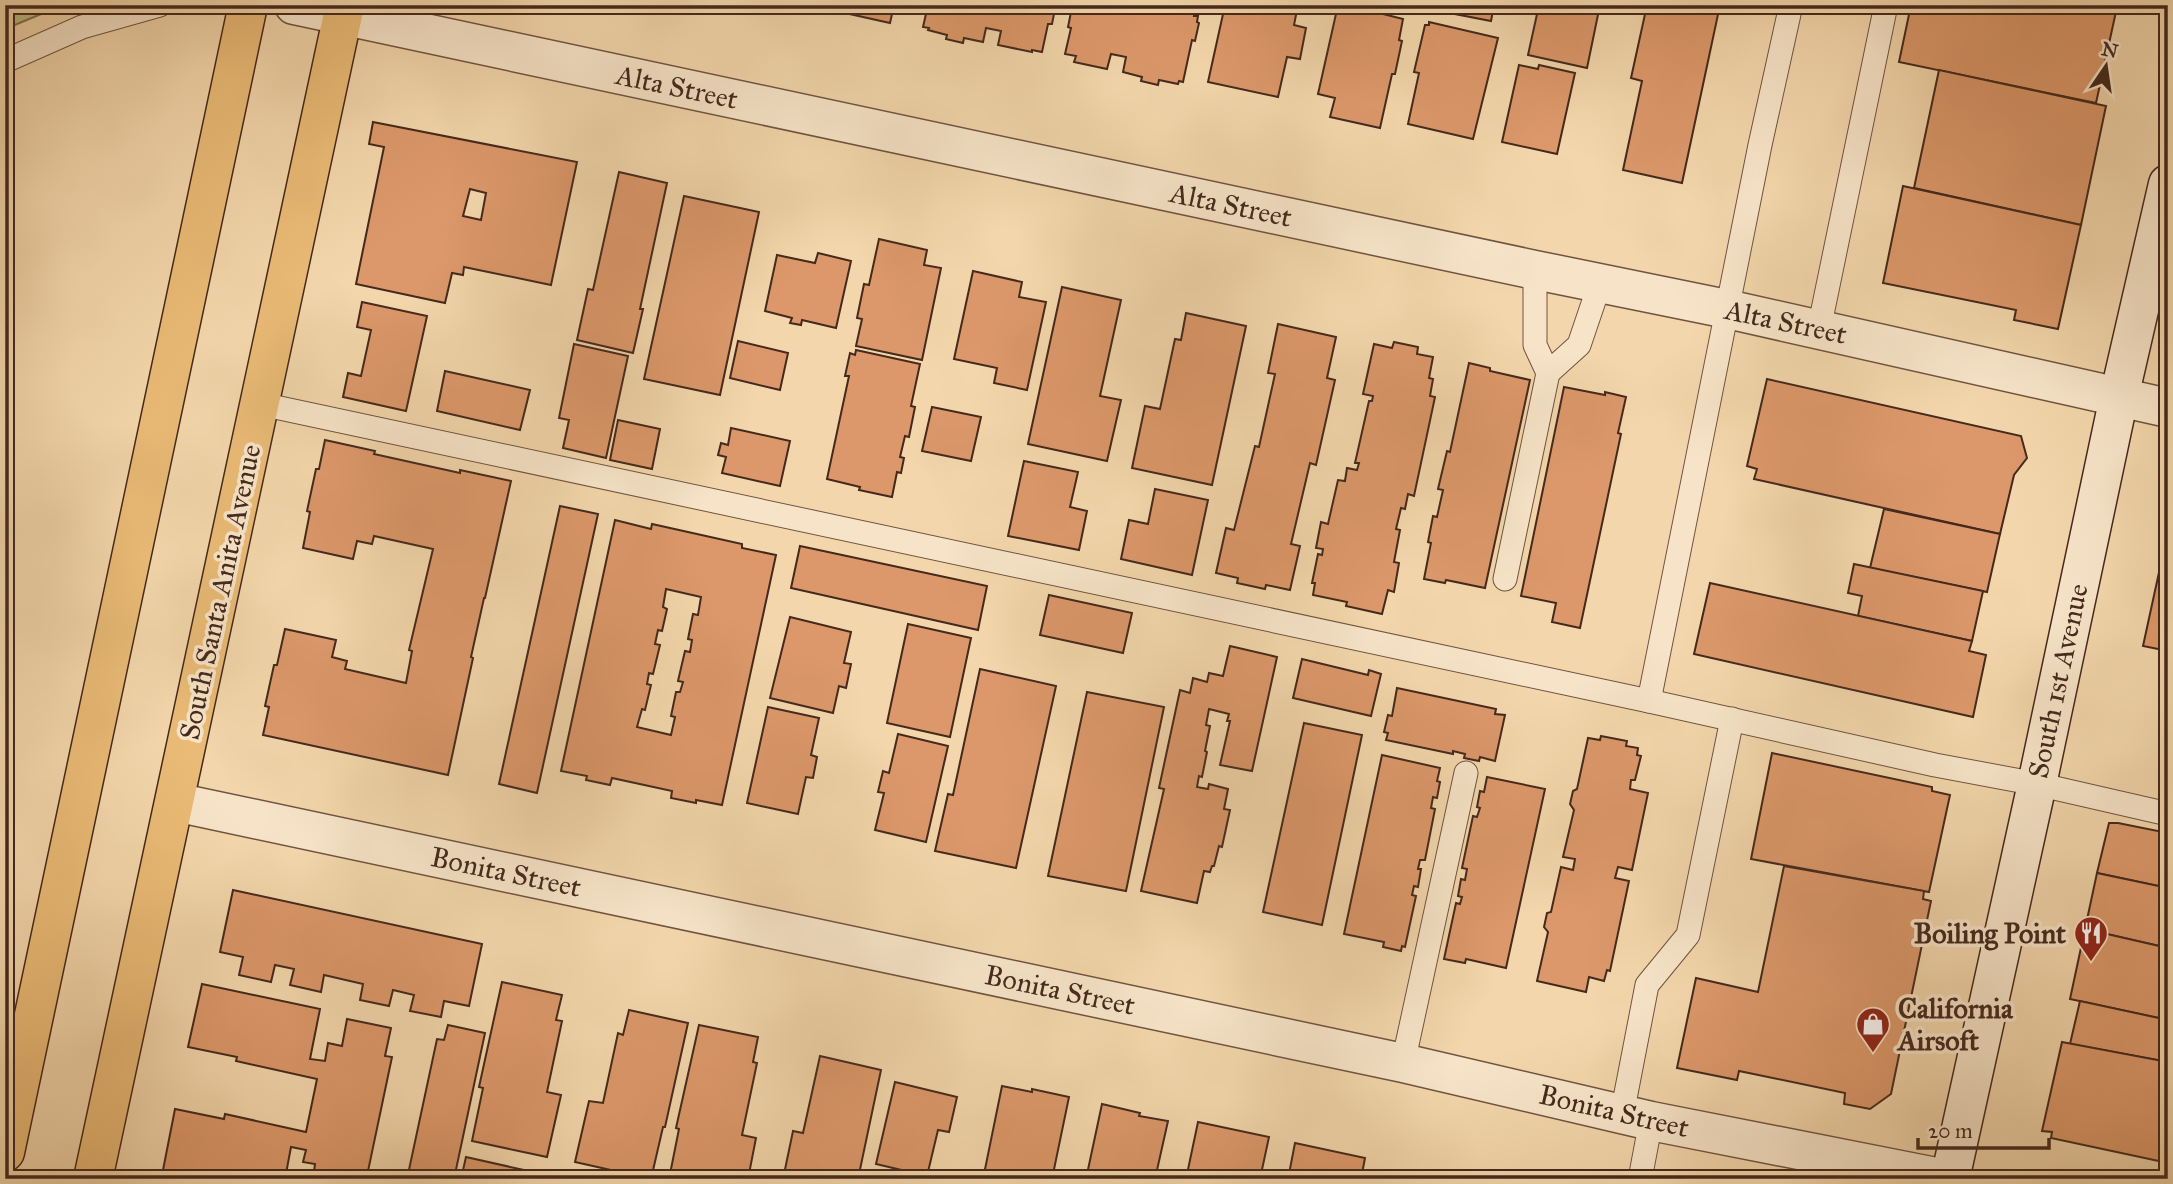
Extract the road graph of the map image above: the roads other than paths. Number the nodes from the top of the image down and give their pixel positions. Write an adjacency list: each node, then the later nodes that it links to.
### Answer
1 (160, 5): 7 (lane)
2 (248, 5): 26 (main road)
3 (294, 5): 6 (street, Alta Street)
4 (1791, 5): 11 (lane)
5 (1886, 5): 12 (lane)
6 (344, 11): 9 (street, Alta Street); 15 (main road, South Santa Anita Avenue)
7 (5, 61)
8 (2168, 184): 14 (street, South 1st Avenue)
9 (1535, 270): 10 (street, Alta Street); 13 (lane)
10 (1600, 283): 11 (street, Alta Street); 13 (lane)
11 (1727, 309): 12 (street, Alta Street); 18 (lane)
12 (1819, 329): 14 (street, Alta Street)
13 (1548, 373): 17 (lane)
14 (2119, 397): 16 (street, Alta Street); 21 (street, South 1st Avenue)
15 (261, 404): 18 (lane); 22 (main road, South Santa Anita Avenue)
16 (2168, 408)
17 (1505, 579)
18 (1649, 701): 19 (lane)
19 (1732, 719): 21 (lane); 25 (lane)
20 (1466, 773): 24 (lane)
21 (2037, 784): 23 (lane); 29 (street, South 1st Avenue)
22 (175, 802): 24 (street, Bonita Street); 27 (main road, South Santa Anita Avenue)
23 (2168, 814)
24 (1403, 1063): 25 (street, Bonita Street)
25 (1636, 1118): 28 (lane); 29 (street, Bonita Street)
26 (5, 1152)
27 (93, 1179)
28 (1640, 1179)
29 (1948, 1179)

